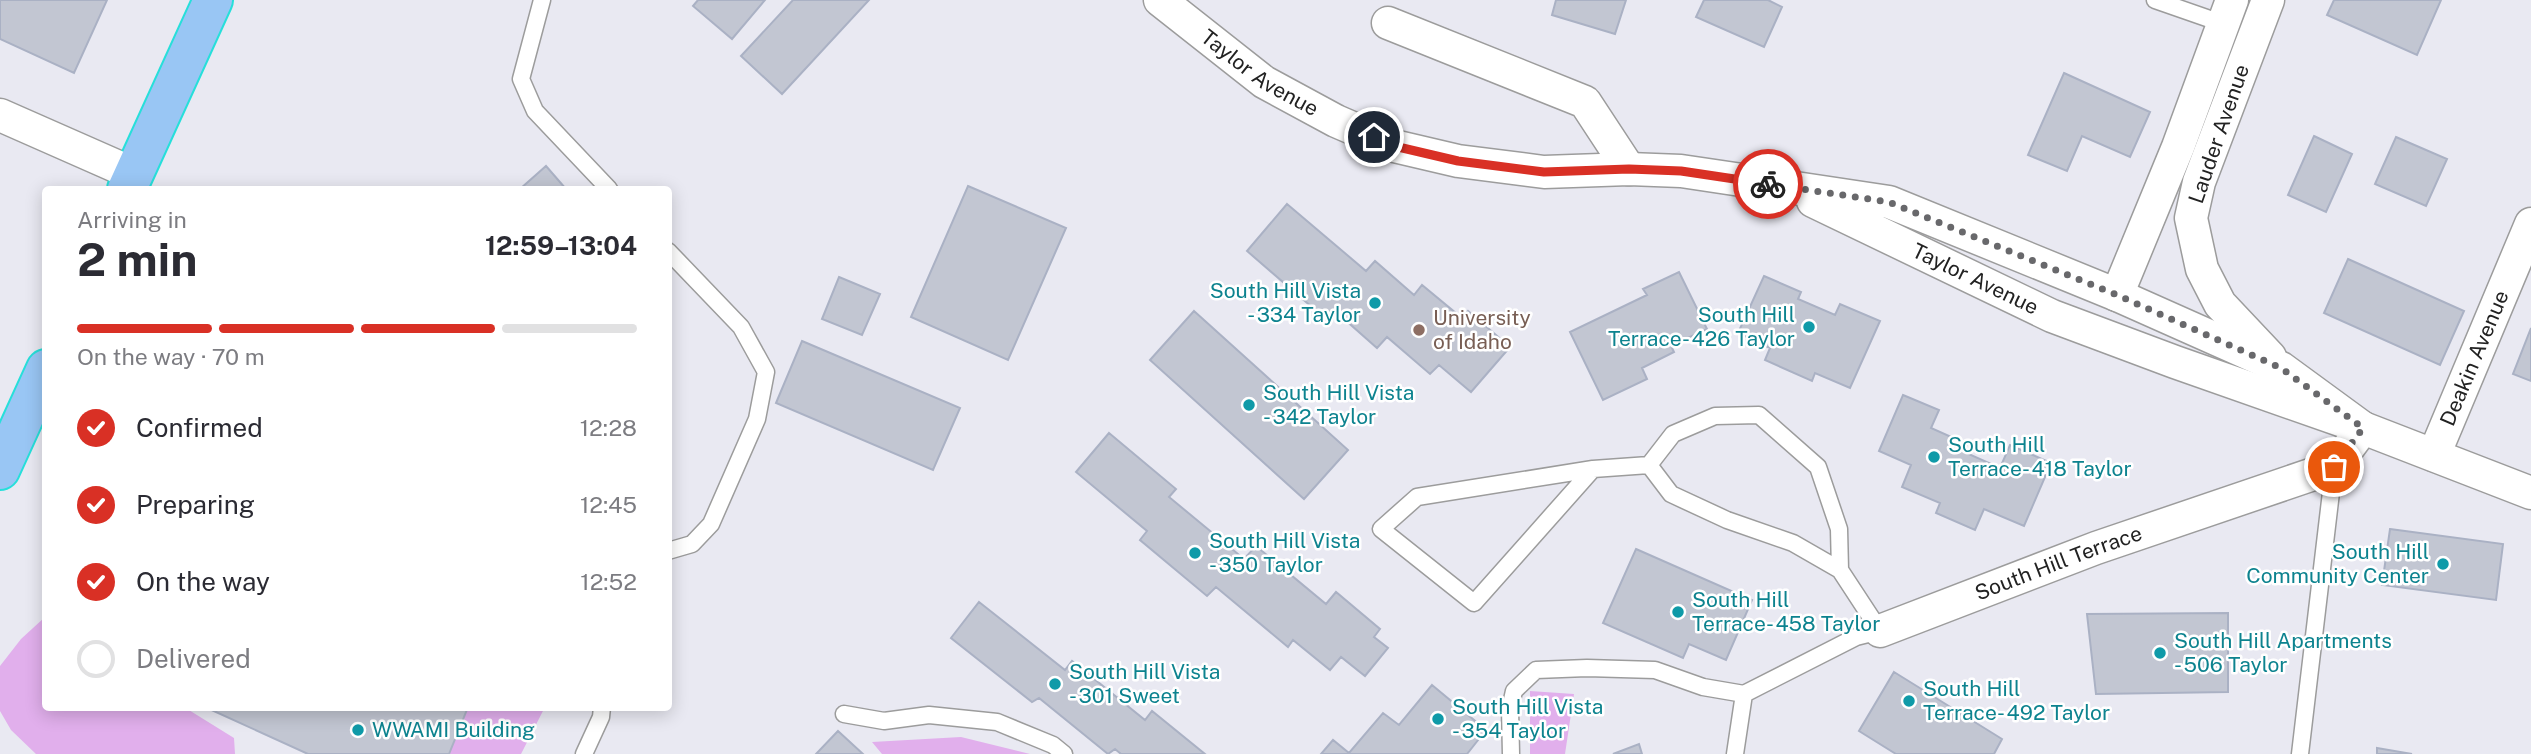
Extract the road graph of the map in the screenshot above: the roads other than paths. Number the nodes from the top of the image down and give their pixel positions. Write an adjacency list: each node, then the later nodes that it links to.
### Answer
1 (213, 0): 10 (highway)
2 (542, 0): 11 (lane)
3 (1160, 0): 9 (street, Taylor Avenue)
4 (2155, 0): 6 (lane)
5 (2268, 0): 17 (street, Lauder Avenue)
6 (2228, 12): 15 (street, Lauder Avenue)
7 (1388, 23): 9 (street)
8 (0, 115): 10 (street)
9 (1629, 169): 12 (street, Taylor Avenue)
10 (131, 182)
11 (606, 186)
12 (1780, 186): 15 (street, Taylor Avenue); 16 (street, Taylor Avenue)
13 (2531, 224): 21 (street, Deakin Avenue)
14 (672, 255): 26 (lane)
15 (2117, 295): 16 (street, Taylor Avenue); 17 (street, Taylor Avenue)
16 (2175, 362): 19 (street, Taylor Avenue)
17 (2281, 368): 19 (street, Taylor Avenue)
18 (42, 384): 20 (highway)
19 (2363, 428): 21 (street, Taylor Avenue); 23 (street)
20 (4, 451)
21 (2434, 455): 25 (street, Taylor Avenue)
22 (1649, 466): 24 (lane); 27 (lane); 27 (lane)
23 (2334, 467): 28 (street, South Hill Terrace); 36 (lane)
24 (1593, 469): 24 (lane)
25 (2531, 493)
26 (672, 550)
27 (1840, 570): 28 (lane)
28 (1880, 631): 29 (lane, South Hill Terrace)
29 (1744, 694): 34 (lane); 35 (lane)
30 (602, 711): 32 (lane)
31 (844, 714): 33 (lane)
32 (584, 754)
33 (1064, 754)
34 (1511, 754)
35 (1735, 754)
36 (2300, 754)

